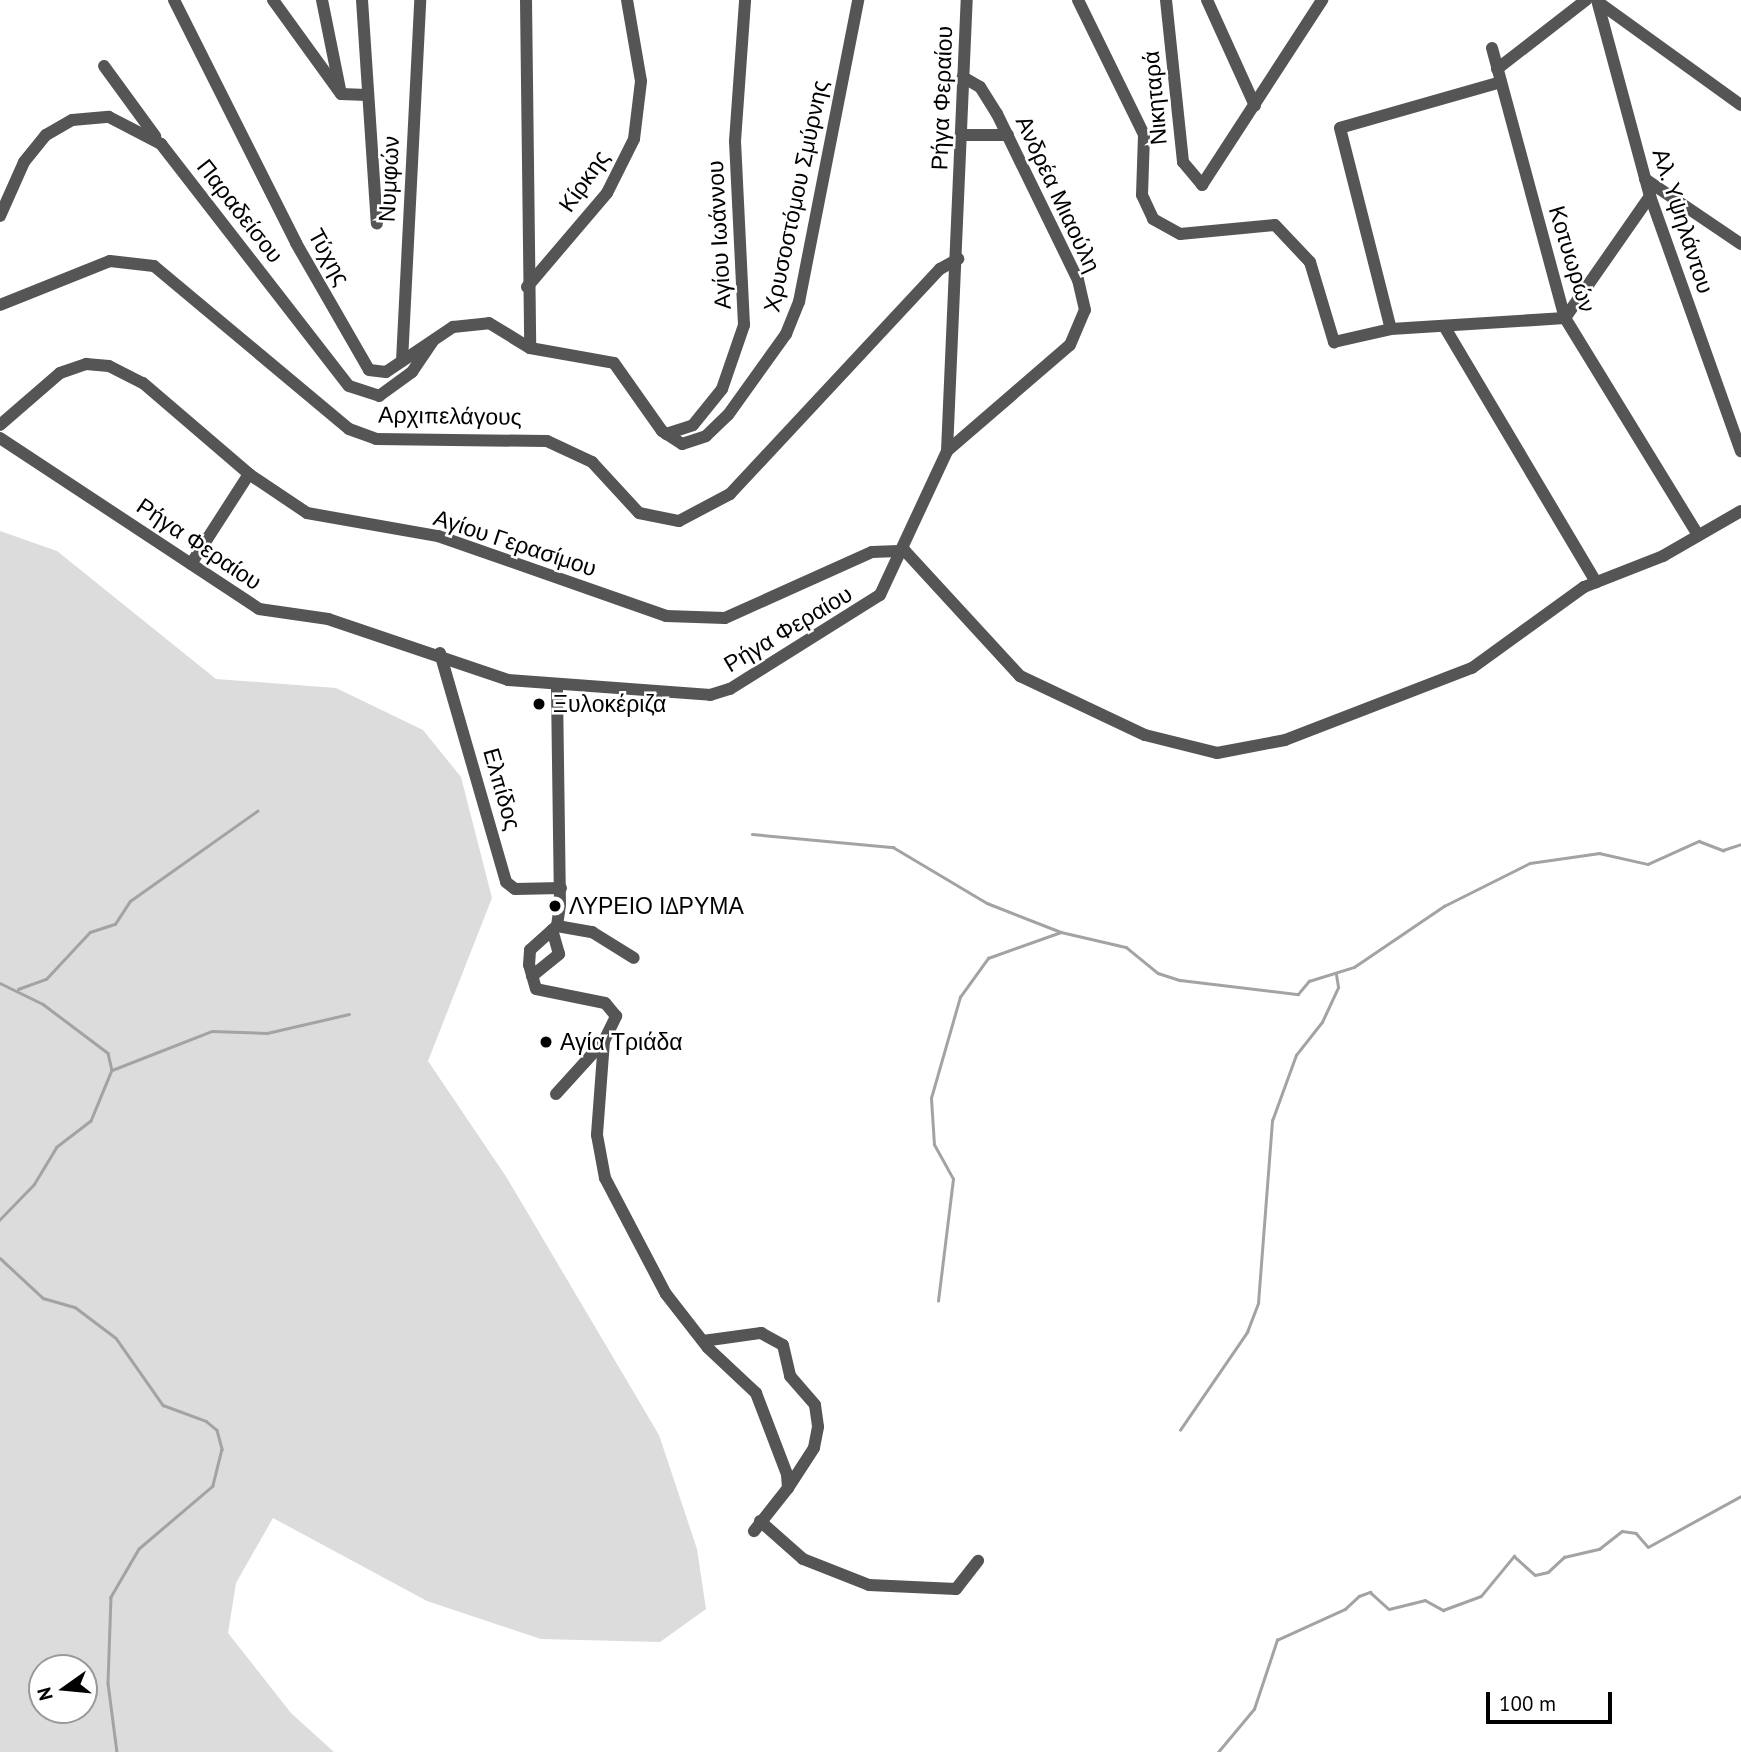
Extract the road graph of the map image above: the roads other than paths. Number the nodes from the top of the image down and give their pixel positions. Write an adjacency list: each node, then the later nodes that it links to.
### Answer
1 (174, 0): 40 (street, Τύχης)
2 (273, 0): 20 (street)
3 (322, 0): 20 (street)
4 (362, 0): 21 (street)
5 (420, 0): 40 (street, Νυμφών)
6 (526, 0): 33 (street)
7 (627, 0): 33 (street, Κίρκης)
8 (745, 0): 42 (street, Αγίου Ιωάννου)
9 (858, 0): 42 (street, Χρυσοστόμου Σμύρνης)
10 (967, 0): 19 (street, Ρήγα Φεραίου)
11 (1078, 0): 37 (street)
12 (1167, 0): 23 (street, Νικηταρά)
13 (1207, 0): 23 (street)
14 (1322, 0): 23 (street)
15 (1594, 1): 18 (street); 22 (street); 27 (street, Αλ. Υψηλάντου)
16 (1492, 48): 18 (street, Κοτυωρών)
17 (104, 66): 26 (street)
18 (1499, 76): 35 (street, Κοτυωρών); 37 (street)
19 (963, 77): 24 (street, Ρήγα Φεραίου); 25 (street, Ανδρέα Μιαούλη)
20 (341, 94): 21 (street)
21 (366, 95): 30 (street)
22 (1741, 105)
23 (1255, 106)
24 (961, 135): 25 (street); 32 (street, Ρήγα Φεραίου)
25 (1008, 135): 44 (street, Ανδρέα Μιαούλη)
26 (161, 144): 29 (street, Παραδείσου); 38 (street, Παραδείσου)
27 (1645, 179): 28 (street, Αλ. Υψηλάντου); 31 (street)
28 (1650, 196): 35 (street); 45 (street, Αλ. Υψηλάντου)
29 (0, 216)
30 (377, 223)
31 (1741, 244)
32 (958, 259): 34 (street, Αρχιπελάγους); 44 (street, Ρήγα Φεραίου)
33 (527, 288): 39 (street)
34 (0, 305)
35 (1565, 318): 36 (street); 48 (street, Κοτυωρών)
36 (1444, 326): 37 (street); 51 (street)
37 (1391, 329)
38 (435, 338): 39 (street, Τύχης); 40 (street, Τύχης)
39 (530, 348): 42 (street)
40 (402, 361)
41 (0, 425): 46 (street, Αγίου Γερασίμου)
42 (666, 434)
43 (0, 439): 50 (street, Ρήγα Φεραίου)
44 (947, 451): 49 (street, Ρήγα Φεραίου)
45 (1741, 451)
46 (249, 474): 49 (street, Αγίου Γερασίμου); 50 (street)
47 (1741, 511): 48 (street)
48 (1698, 535): 51 (street)
49 (905, 551): 51 (street); 53 (street, Ρήγα Φεραίου)
50 (191, 564): 52 (street, Ρήγα Φεραίου)
51 (1596, 582)
52 (440, 653): 53 (street, Ρήγα Φεραίου); 54 (street, Ελπίδος)
53 (557, 686): 54 (street)
54 (561, 888): 55 (street)
55 (554, 928): 56 (street); 57 (street); 57 (street)
56 (634, 958)
57 (532, 976): 58 (street)
58 (604, 1041): 59 (street); 60 (street)
59 (556, 1094)
60 (702, 1341): 61 (street); 61 (street)
61 (788, 1488): 62 (street)
62 (978, 1561)

